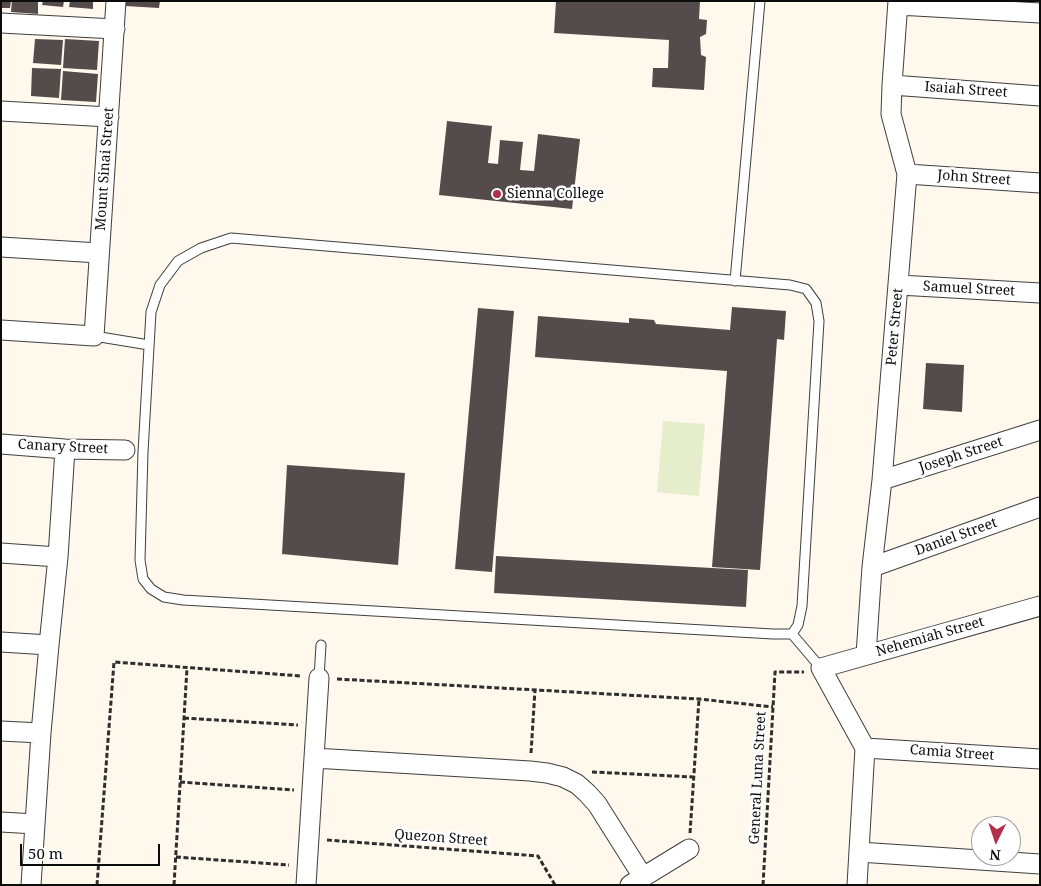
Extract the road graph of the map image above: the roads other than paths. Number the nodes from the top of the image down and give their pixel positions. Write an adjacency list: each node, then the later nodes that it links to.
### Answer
1 (116, 1): 6 (street, Mount Sinai Street)
2 (760, 1): 15 (lane)
3 (898, 3): 4 (street); 7 (street, Peter Street)
4 (1040, 13)
5 (1, 23): 6 (street)
6 (114, 29): 10 (street, Mount Sinai Street)
7 (892, 85): 8 (street, Isaiah Street); 11 (street, Peter Street)
8 (1040, 96)
9 (1, 111): 10 (street)
10 (109, 117): 14 (street, Mount Sinai Street)
11 (907, 174): 12 (street, John Street); 16 (street, Peter Street)
12 (1040, 183)
13 (1, 247): 14 (street)
14 (100, 253): 19 (street, Mount Sinai Street)
15 (735, 281): 20 (lane); 31 (lane)
16 (899, 285): 17 (street, Samuel Street); 25 (street, Peter Street)
17 (1040, 293)
18 (1, 330): 19 (street)
19 (94, 336): 20 (lane)
20 (149, 345): 24 (lane)
21 (1040, 430): 25 (street, Joseph Street)
22 (1, 444): 23 (street, Canary Street)
23 (65, 449): 24 (street, Canary Street); 28 (street)
24 (134, 451): 31 (lane)
25 (882, 480): 29 (street, Peter Street)
26 (1040, 507): 29 (street, Daniel Street)
27 (1, 553): 28 (street)
28 (58, 557): 33 (street)
29 (872, 566): 35 (street, Peter Street)
30 (1040, 606): 35 (street, Nehemiah Street)
31 (792, 634): 36 (lane)
32 (1, 642): 33 (street)
33 (48, 645): 39 (street)
34 (321, 645): 37 (lane)
35 (866, 655): 36 (street, Nehemiah Street)
36 (821, 668): 40 (street)
37 (319, 678): 41 (street)
38 (1, 730): 39 (street)
39 (42, 733): 44 (street)
40 (865, 748): 42 (street, Camia Street); 46 (street)
41 (314, 758): 48 (street); 49 (street)
42 (1040, 759)
43 (1, 822): 44 (street)
44 (35, 824): 50 (street)
45 (689, 849): 49 (street)
46 (859, 852): 47 (street); 51 (street)
47 (1040, 864)
48 (307, 876)
49 (636, 881)
50 (31, 885)
51 (857, 885)

